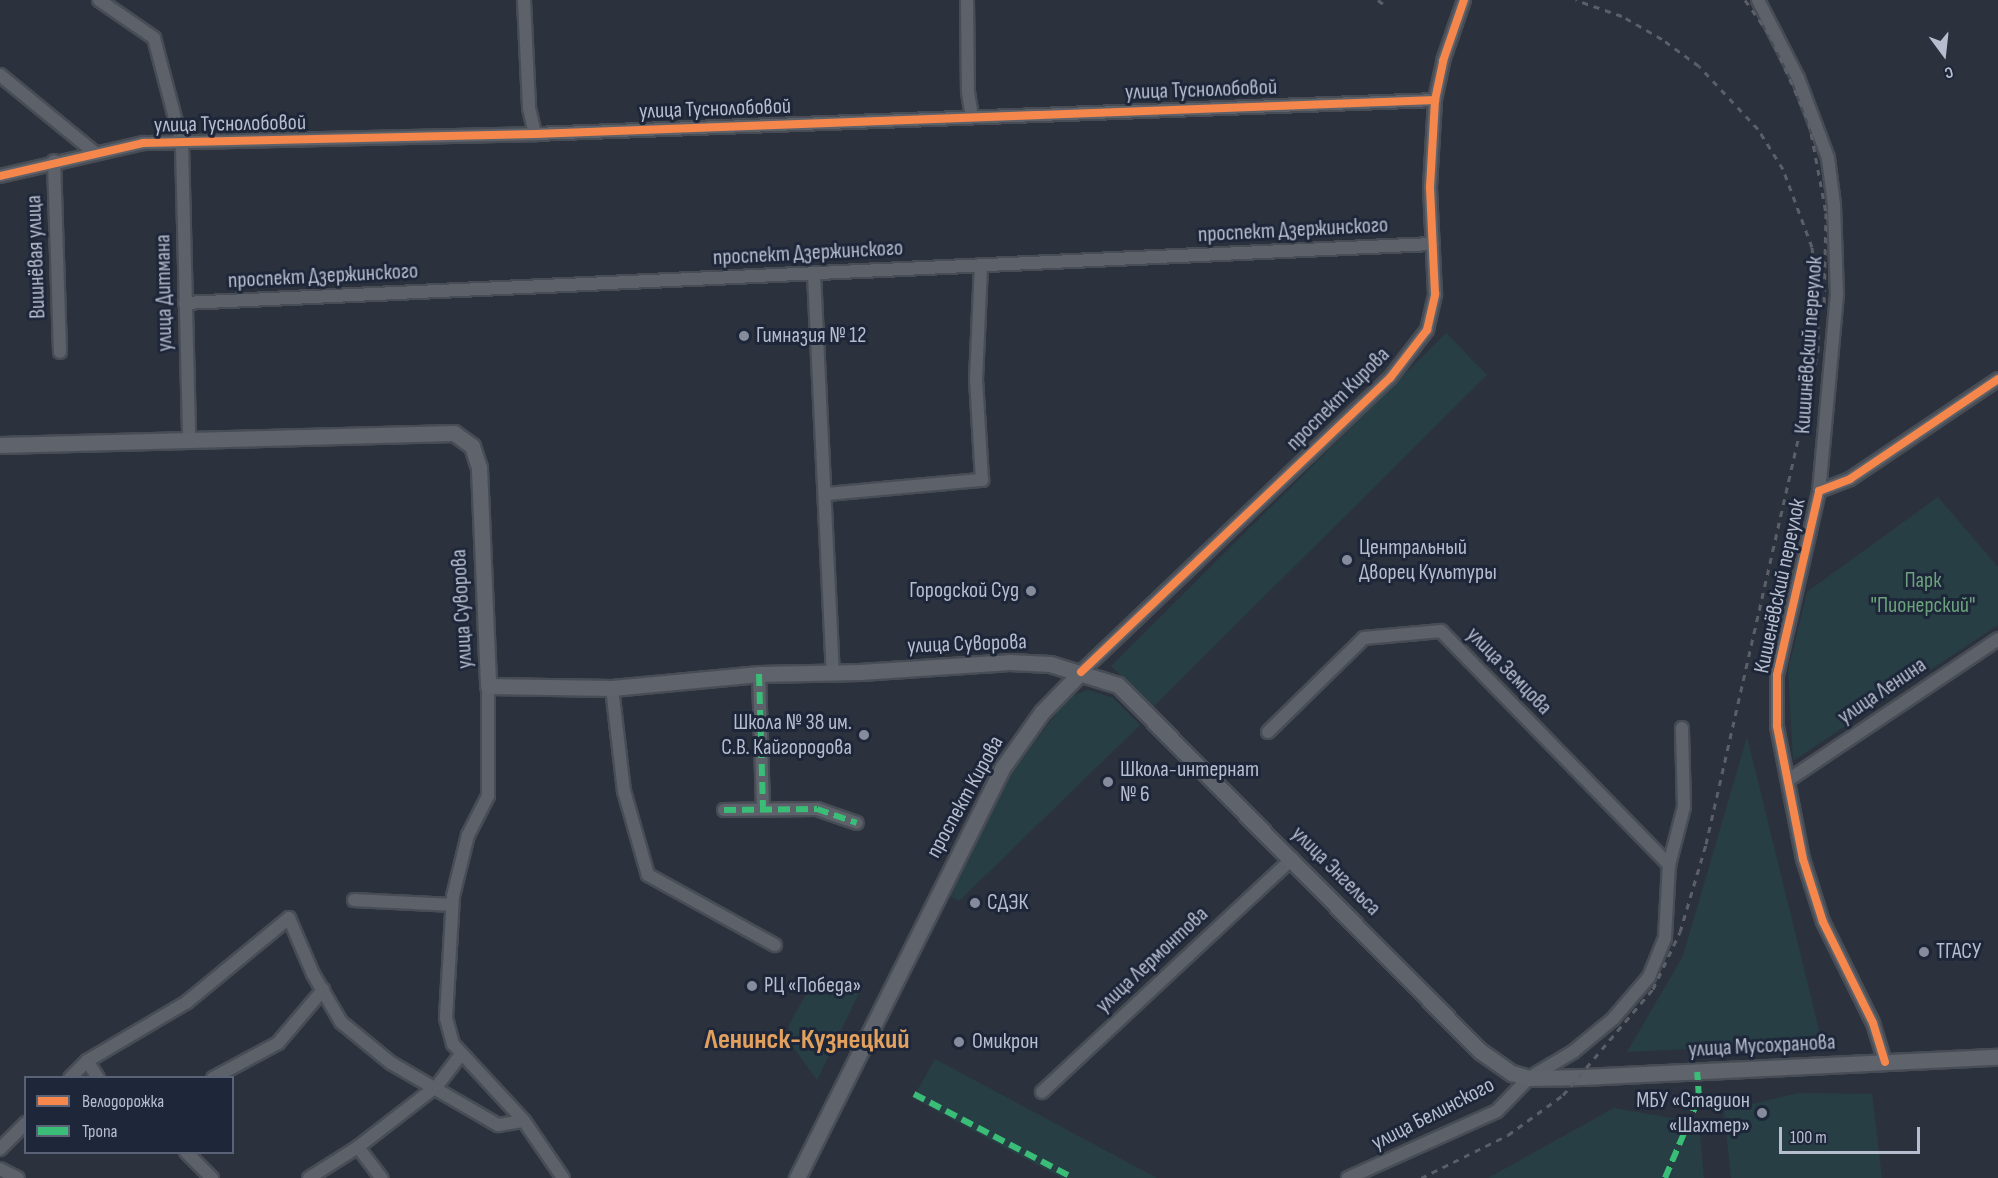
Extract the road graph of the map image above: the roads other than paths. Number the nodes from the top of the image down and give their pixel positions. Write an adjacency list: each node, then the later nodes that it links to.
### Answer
1 (99, 0): 10 (street, улица Дитмана)
2 (524, 0): 9 (street)
3 (967, 0): 8 (street)
4 (1464, 0): 7 (street, проспект Кирова)
5 (1758, 0): 22 (street, Кишинёвский переулок)
6 (0, 75): 11 (street)
7 (1435, 100): 8 (street, улица Туснолобовой); 14 (street, проспект Кирова)
8 (972, 116): 9 (street, улица Туснолобовой)
9 (535, 134): 10 (street, улица Туснолобовой)
10 (182, 145): 11 (street, улица Туснолобовой); 17 (street, улица Дитмана)
11 (94, 152): 12 (street, улица Туснолобовой)
12 (54, 161): 13 (street, улица Туснолобовой); 18 (street, Вишнёвая улица)
13 (0, 176)
14 (1433, 244): 15 (street, проспект Дзержинского); 25 (street, проспект Кирова)
15 (981, 266): 16 (street, проспект Дзержинского); 23 (street)
16 (814, 274): 17 (street, проспект Дзержинского); 23 (street)
17 (185, 303): 20 (street, улица Дитмана)
18 (60, 352)
19 (1998, 379): 22 (street, Кишенёвский переулок)
20 (189, 440): 21 (main road, улица Суворова); 29 (main road, улица Суворова)
21 (0, 445)
22 (1819, 491): 33 (street, Кишенёвский переулок)
23 (827, 494): 26 (street)
24 (1998, 639): 33 (street, улица Ленина)
25 (1081, 672): 26 (main road, улица Суворова); 28 (main road, улица Суворова); 64 (main road, проспект Кирова)
26 (833, 673): 27 (main road, улица Суворова)
27 (759, 674): 30 (main road, улица Суворова); 34 (street)
28 (1118, 685): 37 (main road, улица Энгельса)
29 (488, 686): 30 (main road, улица Суворова); 40 (street)
30 (612, 688): 41 (street)
31 (1682, 728): 38 (street, улица Белинского)
32 (1268, 732): 38 (street, улица Земцова)
33 (1790, 779): 46 (street, Кишенёвский переулок)
34 (763, 807): 35 (street); 36 (street)
35 (724, 810)
36 (857, 823)
37 (1292, 859): 50 (main road, улица Энгельса); 52 (street, улица Лермонтова)
38 (1669, 865): 50 (street, улица Белинского)
39 (354, 900): 40 (street)
40 (452, 906): 43 (street)
41 (775, 945)
42 (323, 990): 45 (street); 49 (street); 51 (street)
43 (461, 1054): 51 (street); 53 (street)
44 (1998, 1057): 46 (main road, улица Мусохранова)
45 (87, 1061): 47 (street); 48 (street)
46 (1885, 1062): 50 (main road, улица Мусохранова)
47 (71, 1076)
48 (97, 1076)
49 (215, 1076)
50 (1529, 1078): 65 (street, улица Белинского)
51 (437, 1086): 53 (street); 55 (street)
52 (1042, 1092)
53 (524, 1121): 63 (street)
54 (24, 1125): 56 (street)
55 (358, 1147): 61 (street); 62 (street)
56 (0, 1149)
57 (188, 1154): 60 (street)
58 (0, 1168): 59 (street)
59 (18, 1178)
60 (212, 1178)
61 (309, 1178)
62 (381, 1178)
63 (563, 1178)
64 (797, 1178)
65 (1348, 1178)

